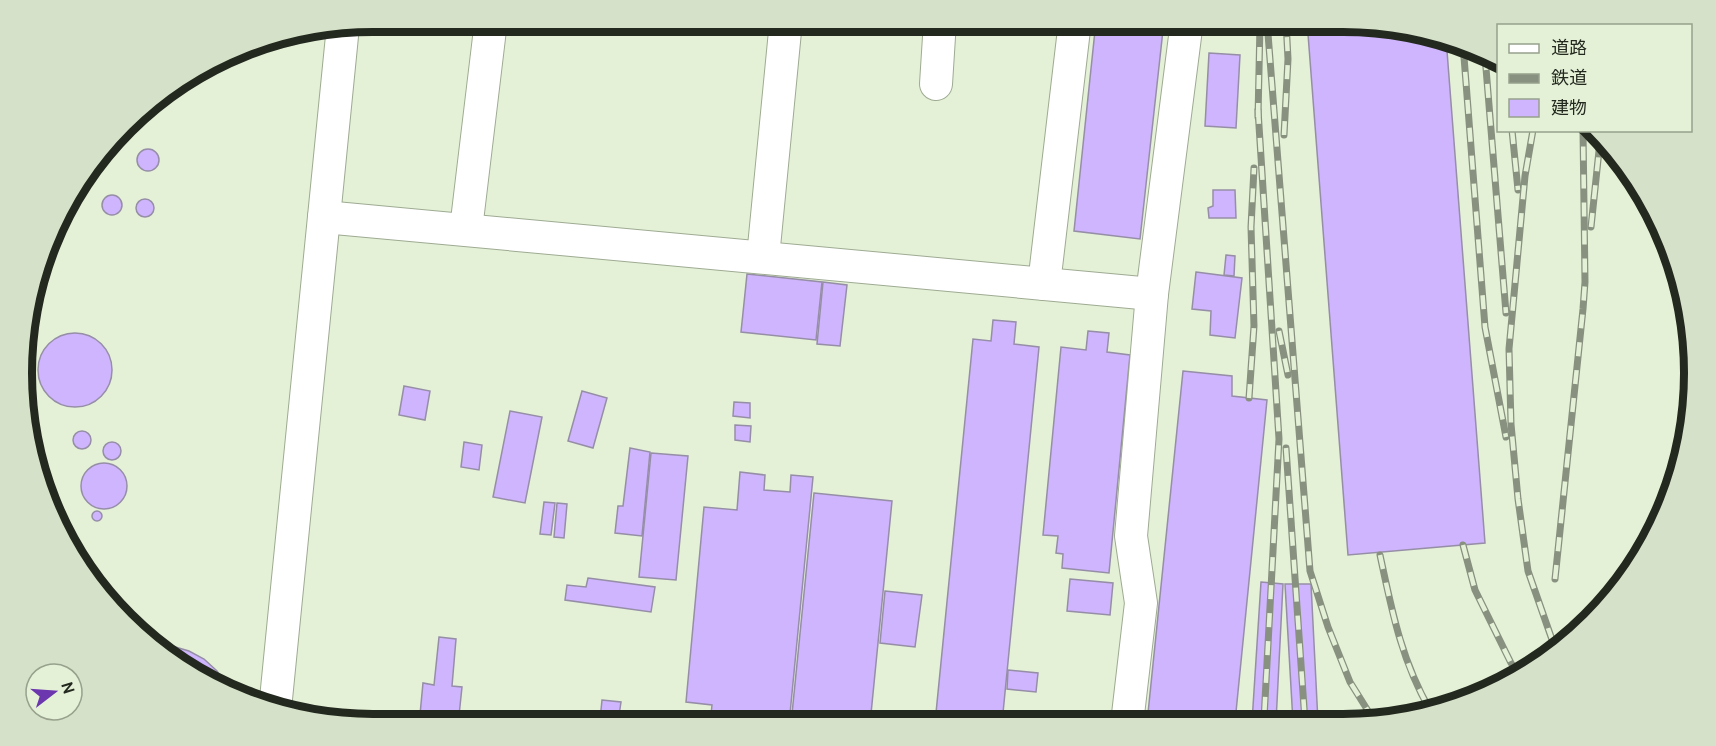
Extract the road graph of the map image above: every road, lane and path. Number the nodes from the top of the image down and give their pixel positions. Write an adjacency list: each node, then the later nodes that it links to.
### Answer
1 (490, 31): 9 (lane)
2 (785, 31): 10 (lane)
3 (939, 31): 7 (lane)
4 (1074, 31): 11 (lane)
5 (1186, 31): 12 (lane)
6 (343, 33): 8 (lane)
7 (936, 84)
8 (324, 217): 9 (lane); 13 (lane)
9 (466, 229): 10 (lane)
10 (763, 257): 11 (lane)
11 (1044, 284): 12 (lane)
12 (1152, 294): 14 (lane)
13 (276, 700)
14 (1128, 714)

